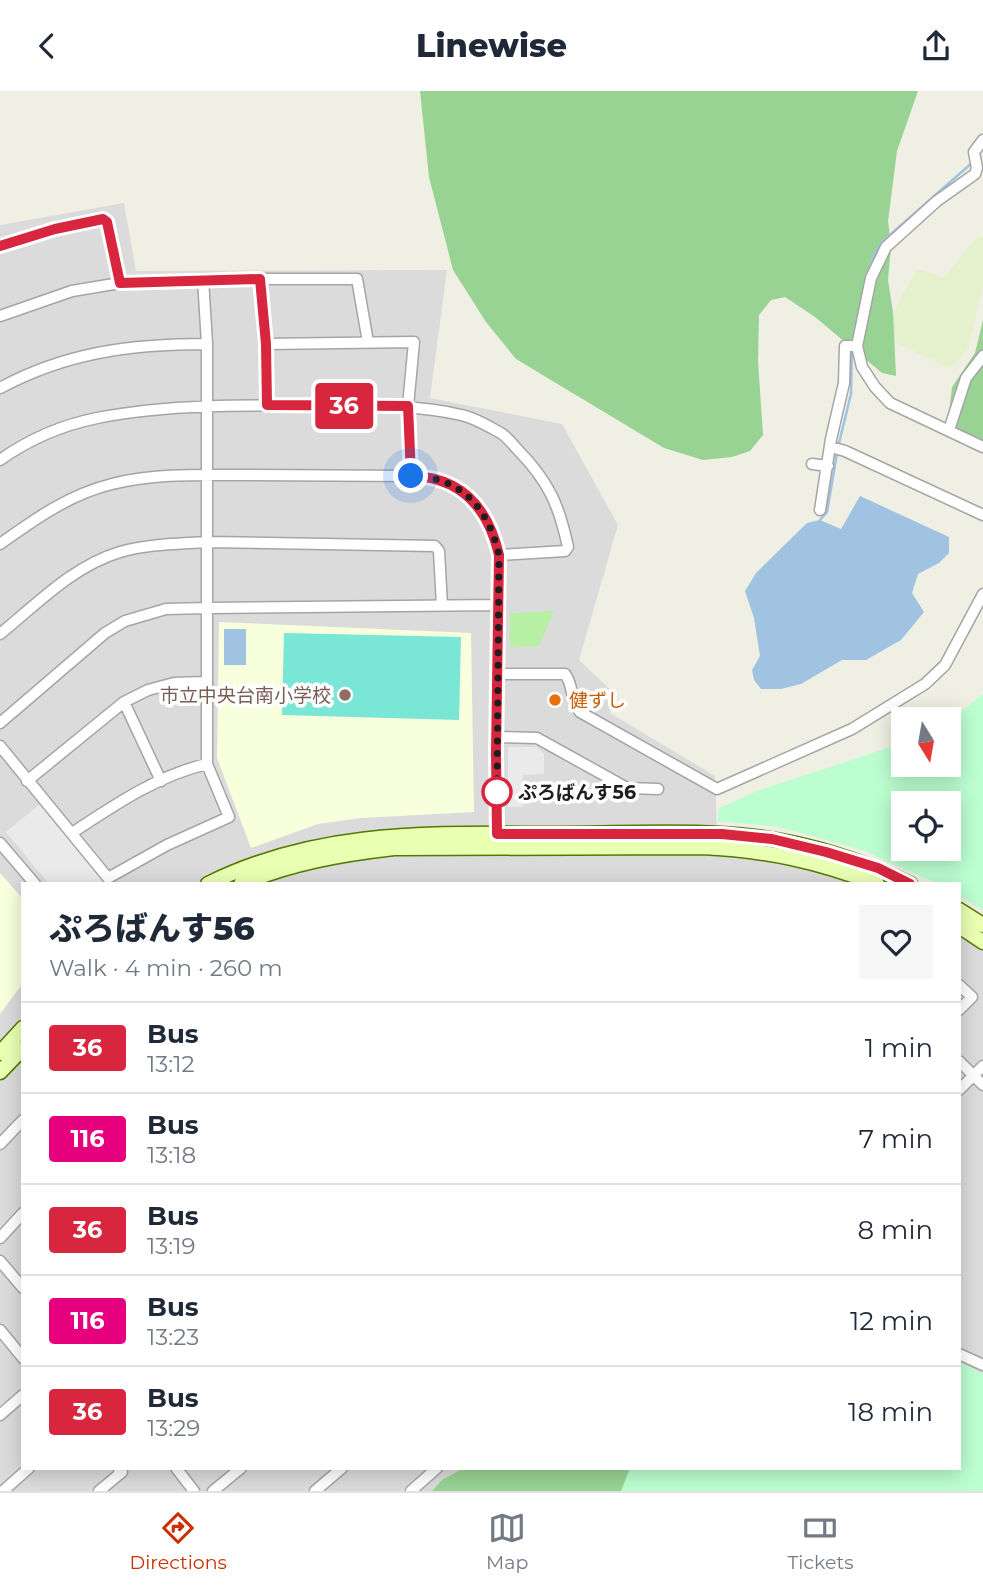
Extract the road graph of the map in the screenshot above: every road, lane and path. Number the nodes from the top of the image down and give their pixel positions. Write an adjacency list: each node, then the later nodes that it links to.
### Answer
1 (983, 140): 2 (street)
2 (980, 165): 11 (street)
3 (0, 246): 6 (street)
4 (204, 279): 5 (street); 6 (street); 9 (street)
5 (260, 279): 8 (street); 10 (street)
6 (120, 283): 7 (street)
7 (0, 316)
8 (368, 342): 10 (street); 16 (street)
9 (207, 344): 13 (street); 15 (street)
10 (266, 344): 14 (street)
11 (857, 346): 17 (street); 18 (street)
12 (983, 356): 17 (street)
13 (0, 388)
14 (267, 405): 15 (street); 16 (street)
15 (207, 406): 20 (street); 23 (street)
16 (408, 406): 24 (street); 29 (street)
17 (948, 430): 19 (street)
18 (831, 447): 22 (street); 26 (street)
19 (983, 447)
20 (0, 460)
21 (812, 464): 22 (street)
22 (828, 466): 25 (street)
23 (206, 475): 24 (street); 27 (street); 28 (street)
24 (411, 476): 29 (street)
25 (820, 510)
26 (983, 515)
27 (206, 543): 32 (street); 33 (street); 34 (street)
28 (0, 544)
29 (499, 555): 31 (street)
30 (983, 594): 35 (street)
31 (498, 605): 32 (street); 35 (street)
32 (442, 606): 33 (street)
33 (208, 608): 36 (street); 38 (street)
34 (0, 634)
35 (497, 674): 39 (street)
36 (205, 682): 37 (street); 41 (street)
37 (124, 702): 42 (street); 43 (street)
38 (0, 723)
39 (496, 737): 44 (street); 46 (street)
40 (0, 747): 42 (street)
41 (207, 764): 43 (street); 45 (street)
42 (27, 781): 45 (street)
43 (161, 781): 45 (street)
44 (658, 789)
45 (72, 833)
46 (497, 841): 49 (street); 50 (street); 51 (street); 52 (street)
47 (0, 843): 48 (street)
48 (32, 882)
49 (212, 882)
50 (247, 882)
51 (872, 882)
52 (906, 882)
53 (961, 911): 54 (street)
54 (983, 925)
55 (961, 927): 56 (street)
56 (983, 942)
57 (961, 987): 58 (street)
58 (961, 1008)
59 (21, 1030): 61 (street)
60 (21, 1050): 64 (street)
61 (0, 1053)
62 (961, 1063): 65 (street)
63 (983, 1066): 65 (street)
64 (0, 1072)
65 (974, 1075): 66 (street); 67 (street)
66 (983, 1085)
67 (961, 1088)
68 (21, 1122): 69 (street)
69 (0, 1144)
70 (21, 1215): 71 (street)
71 (0, 1238)
72 (0, 1261): 73 (street)
73 (21, 1286)
74 (1, 1335): 76 (street)
75 (961, 1355): 77 (street)
76 (21, 1356)
77 (983, 1365)
78 (21, 1397): 79 (street)
79 (0, 1415)
80 (28, 1470): 86 (street)
81 (120, 1470): 87 (street)
82 (178, 1470): 88 (street)
83 (239, 1470): 89 (street)
84 (340, 1470): 90 (street)
85 (435, 1470): 91 (street)
86 (4, 1491)
87 (99, 1491)
88 (194, 1491)
89 (213, 1491)
90 (315, 1491)
91 (411, 1491)

